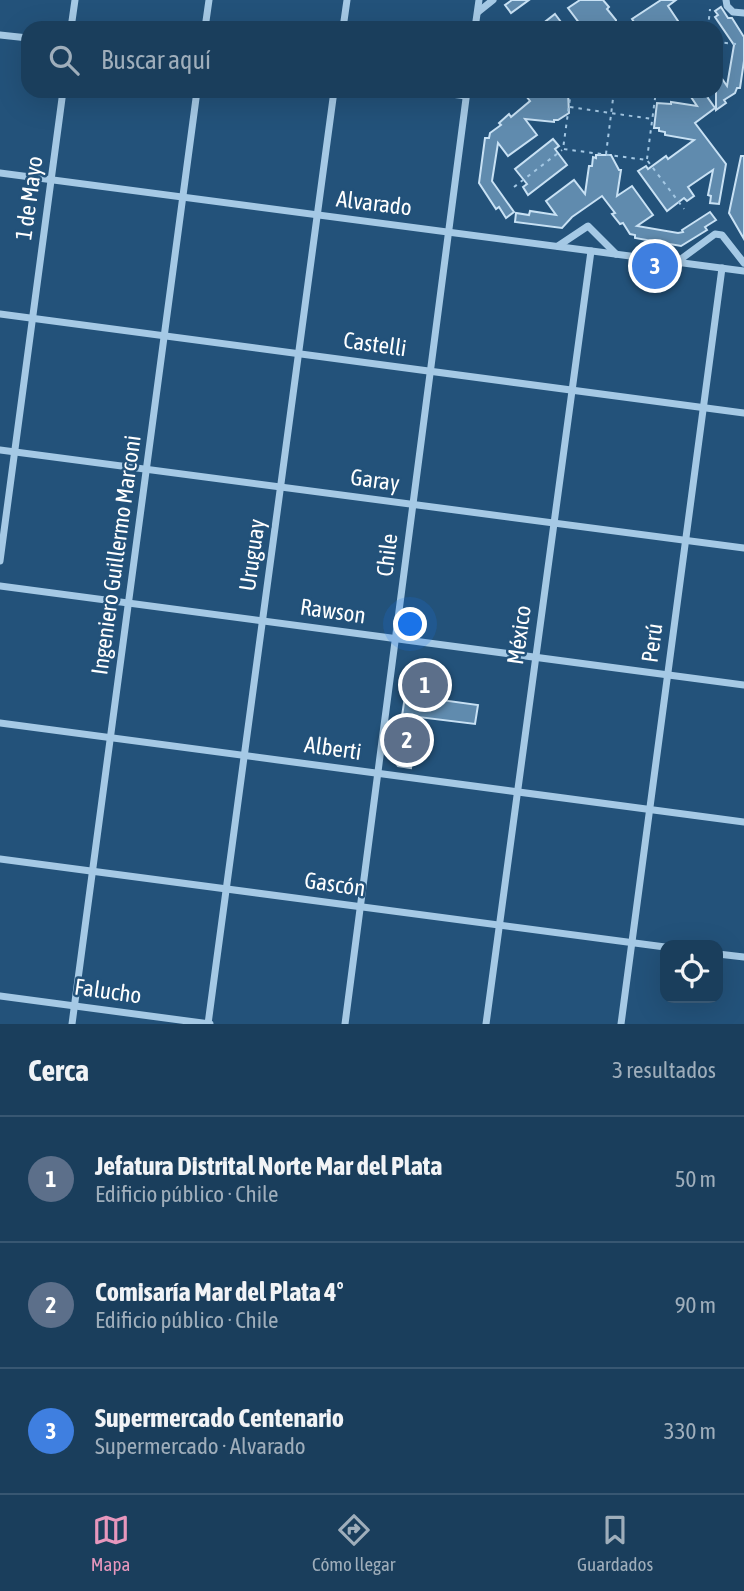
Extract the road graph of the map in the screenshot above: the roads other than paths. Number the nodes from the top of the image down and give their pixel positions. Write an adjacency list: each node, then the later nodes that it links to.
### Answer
1 (75, 0): 9 (street)
2 (209, 0): 10 (street)
3 (347, 0): 11 (street)
4 (479, 0): 7 (street)
5 (493, 0): 7 (street)
6 (726, 0): 8 (street)
7 (477, 12): 12 (street)
8 (744, 13)
9 (72, 21)
10 (206, 21)
11 (344, 21)
12 (476, 21)
13 (0, 35): 14 (street)
14 (21, 37)
15 (61, 98): 20 (street, 1 de Mayo)
16 (196, 98): 21 (street, Ingeniero Guillermo Marconi)
17 (333, 98): 22 (street, Uruguay)
18 (466, 98): 23 (street, Chile)
19 (0, 173): 20 (street, Alvarado)
20 (51, 180): 21 (street, Alvarado); 32 (street, 1 de Mayo)
21 (183, 198): 22 (street, Alvarado); 33 (street, Ingeniero Guillermo Marconi)
22 (318, 215): 23 (street, Alvarado); 34 (street, Uruguay)
23 (449, 232): 24 (street, Alvarado); 35 (street, Chile)
24 (558, 246): 25 (street, Alvarado); 26 (street)
25 (590, 251): 26 (street, Alvarado); 36 (street, México)
26 (617, 254): 27 (street, Alvarado)
27 (676, 262): 28 (street); 29 (street, Alvarado)
28 (744, 263)
29 (722, 268): 30 (street, Alvarado); 37 (street, Perú)
30 (744, 271)
31 (0, 314): 32 (street, Castelli)
32 (32, 318): 33 (street, Castelli); 40 (street, 1 de Mayo)
33 (164, 336): 34 (street, Castelli); 41 (street, Ingeniero Guillermo Marconi)
34 (299, 354): 35 (street, Castelli); 42 (street, Uruguay)
35 (431, 371): 36 (street, Castelli); 43 (street, Chile)
36 (572, 390): 37 (street, Castelli); 44 (street, México)
37 (703, 407): 38 (street, Castelli); 45 (street, Perú)
38 (744, 412)
39 (0, 450): 40 (street, Garay)
40 (15, 452): 41 (street, Garay); 47 (street, 1 de Mayo)
41 (146, 469): 42 (street, Garay); 49 (street, Ingeniero Guillermo Marconi)
42 (281, 487): 43 (street, Garay); 50 (street, Uruguay)
43 (413, 505): 44 (street, Garay); 51 (street, Chile)
44 (554, 523): 45 (street, Garay); 52 (street, México)
45 (685, 541): 46 (street, Garay); 53 (street, Perú)
46 (744, 548)
47 (0, 561)
48 (0, 586): 49 (street, Rawson)
49 (128, 603): 50 (street, Rawson); 56 (street, Ingeniero Guillermo Marconi)
50 (263, 621): 51 (street, Rawson); 57 (street, Uruguay)
51 (396, 639): 52 (street, Rawson); 58 (street, Chile)
52 (536, 658): 53 (street, Rawson); 59 (street, México)
53 (667, 675): 54 (street, Rawson); 60 (street, Perú)
54 (744, 685)
55 (0, 723): 56 (street, Alberti)
56 (110, 738): 57 (street, Alberti); 63 (street, Ingeniero Guillermo Marconi)
57 (245, 756): 58 (street, Alberti); 64 (street, Uruguay)
58 (378, 774): 59 (street, Alberti); 65 (street, Chile)
59 (517, 792): 60 (street, Alberti); 66 (street, México)
60 (650, 810): 61 (street, Alberti); 67 (street, Perú)
61 (744, 822)
62 (0, 859): 63 (street, Gascón)
63 (93, 871): 64 (street, Gascón); 72 (street, Ingeniero Guillermo Marconi)
64 (227, 889): 65 (street, Gascón); 74 (street, Uruguay)
65 (361, 906): 66 (street, Gascón); 75 (street, Chile)
66 (499, 925): 67 (street, Gascón); 76 (street, México)
67 (632, 943): 68 (street, Gascón); 77 (street, Perú)
68 (660, 946)
69 (723, 955): 70 (street)
70 (744, 957)
71 (0, 996): 72 (street, Falucho)
72 (75, 1006): 73 (street, Ingeniero Guillermo Marconi); 74 (street, Falucho)
73 (72, 1024)
74 (209, 1024)
75 (345, 1024)
76 (486, 1024)
77 (621, 1024)

